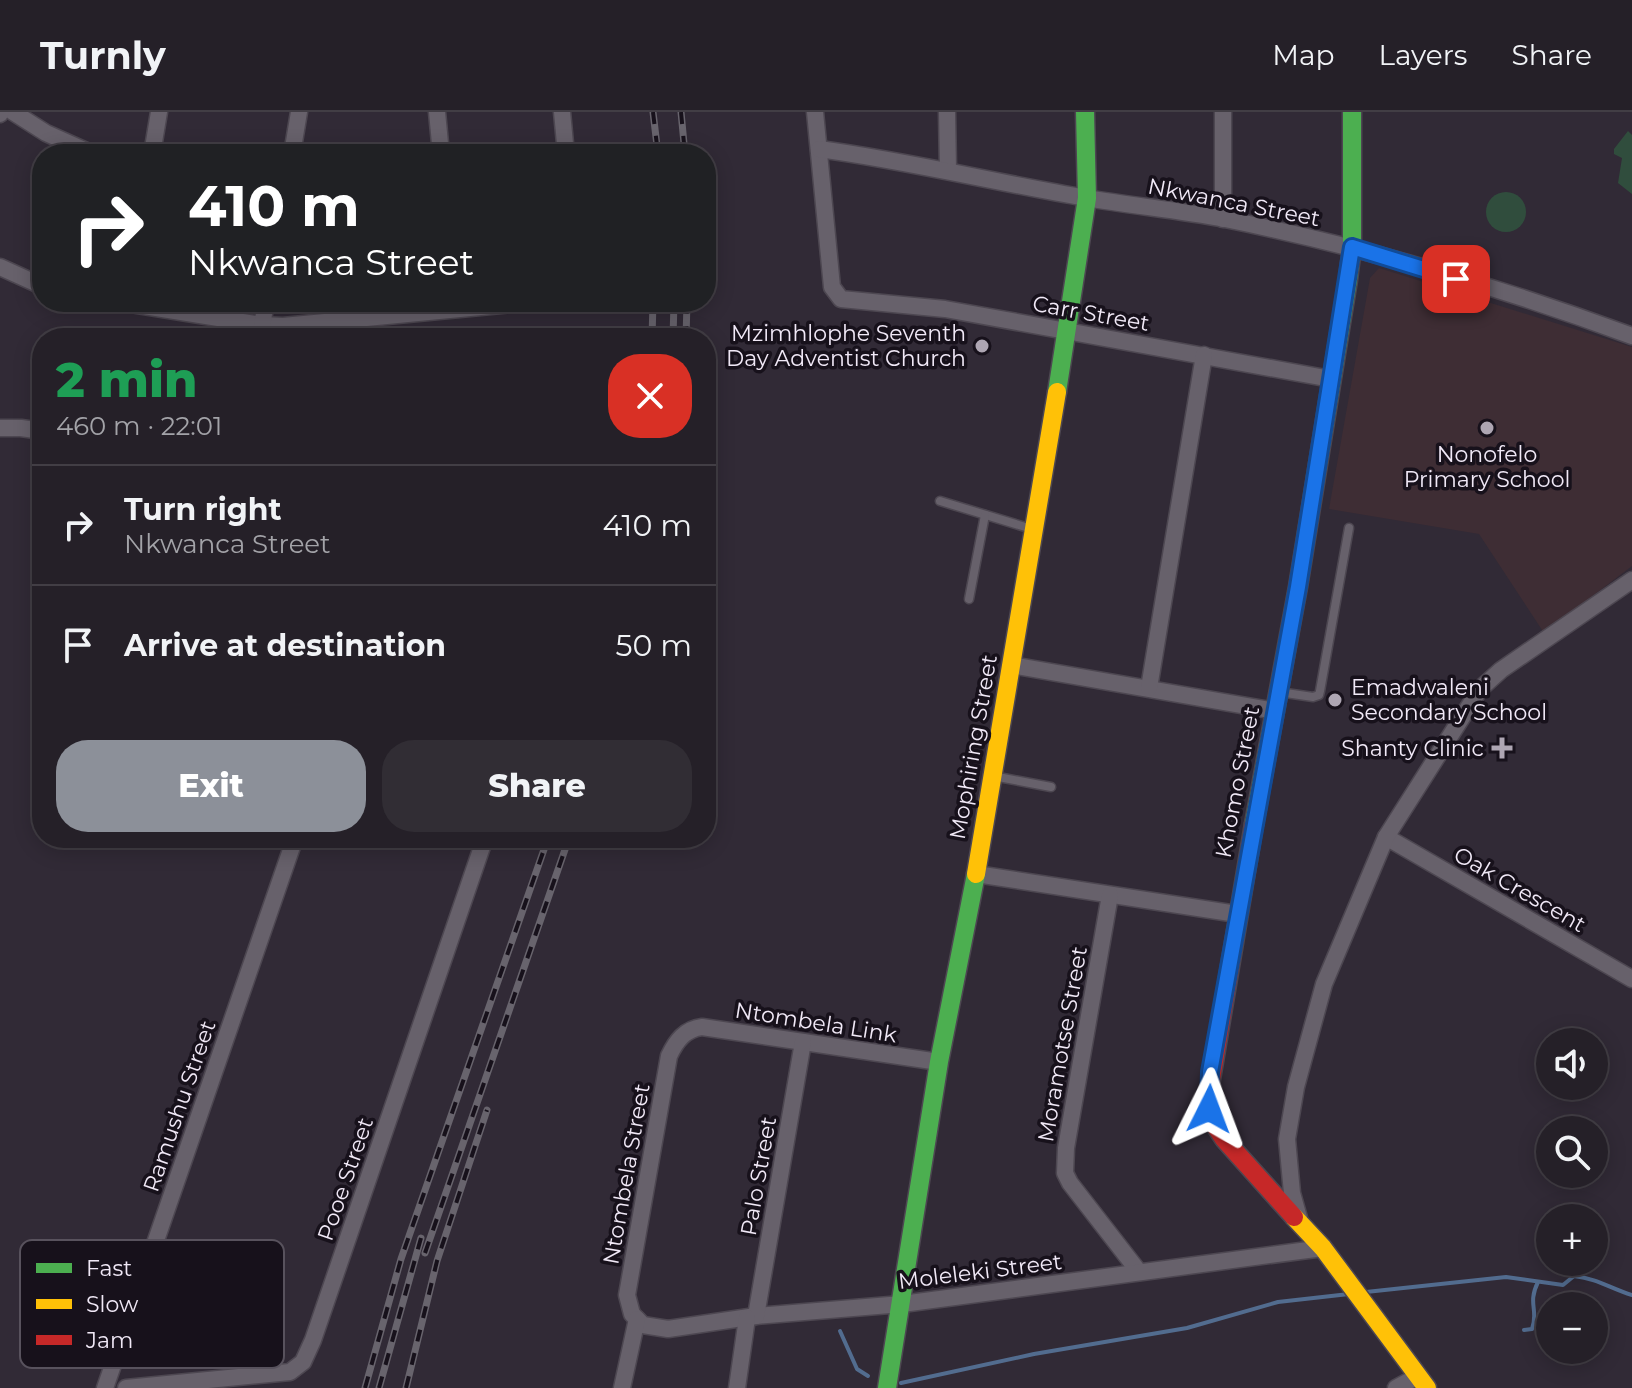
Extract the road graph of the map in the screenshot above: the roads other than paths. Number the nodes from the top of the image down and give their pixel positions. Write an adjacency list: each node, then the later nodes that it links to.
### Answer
1 (13, 112): 11 (street)
2 (159, 112): 12 (street)
3 (299, 112): 13 (street)
4 (437, 112): 14 (street)
5 (562, 112): 15 (street)
6 (815, 112): 16 (street)
7 (947, 112): 17 (street)
8 (1085, 112): 18 (street, Mophiring Street)
9 (1223, 112): 19 (street)
10 (1352, 112): 20 (street, Khomo Street)
11 (68, 144)
12 (154, 144)
13 (294, 144)
14 (440, 144)
15 (565, 144)
16 (819, 149): 17 (street, Nkwanca Street); 27 (street, Carr Street)
17 (948, 169): 18 (street, Nkwanca Street)
18 (1087, 198): 19 (street, Nkwanca Street); 27 (street, Mophiring Street)
19 (1223, 219): 20 (street, Nkwanca Street)
20 (1352, 247): 28 (street, Nkwanca Street); 30 (street, Khomo Street)
21 (0, 267): 22 (street)
22 (32, 281)
23 (166, 312): 25 (street)
24 (429, 312): 26 (street)
25 (242, 328)
26 (276, 328)
27 (1067, 331): 29 (street, Carr Street); 36 (street, Mophiring Street)
28 (1632, 336)
29 (1204, 355): 30 (street, Carr Street); 40 (street)
30 (1331, 379): 41 (street, Khomo Street)
31 (0, 428): 32 (street)
32 (32, 430)
33 (940, 501): 34 (lane)
34 (985, 515): 36 (lane); 38 (lane)
35 (1349, 528): 41 (lane)
36 (1033, 529): 39 (street, Mophiring Street)
37 (1632, 580): 45 (street)
38 (969, 599)
39 (1011, 665): 40 (street); 43 (street, Mophiring Street)
40 (1149, 688): 42 (street)
41 (1278, 691): 42 (street, Khomo Street)
42 (1275, 711): 50 (street, Khomo Street)
43 (993, 776): 44 (lane); 48 (street, Mophiring Street)
44 (1051, 787)
45 (1386, 837): 51 (street, Oak Crescent); 55 (street)
46 (292, 848): 56 (street, Ramushu Street)
47 (482, 848): 65 (street, Pooe Street)
48 (976, 874): 49 (street); 54 (street, Mophiring Street)
49 (1110, 895): 50 (street); 58 (street, Moramotse Street)
50 (1237, 914): 55 (street, Khomo Street)
51 (1632, 979)
52 (686, 1032): 53 (street, Ntombela Link); 61 (street, Ntombela Street)
53 (803, 1042): 54 (street, Ntombela Link); 60 (street, Palo Street)
54 (939, 1062): 59 (street, Mophiring Street)
55 (1301, 1223): 57 (street, Khomo Street)
56 (156, 1240)
57 (1323, 1248): 58 (street, Moleleki Street); 63 (street, Khomo Street)
58 (1139, 1272): 59 (street, Moleleki Street)
59 (902, 1304): 60 (street, Moleleki Street); 68 (street, Mophiring Street)
60 (752, 1317): 61 (street, Moleleki Street); 67 (street, Palo Street)
61 (640, 1322): 66 (street)
62 (112, 1368): 64 (street, Ramushu Street)
63 (1423, 1382): 69 (street)
64 (105, 1388)
65 (126, 1388)
66 (622, 1388)
67 (737, 1388)
68 (887, 1388)
69 (1396, 1388)

